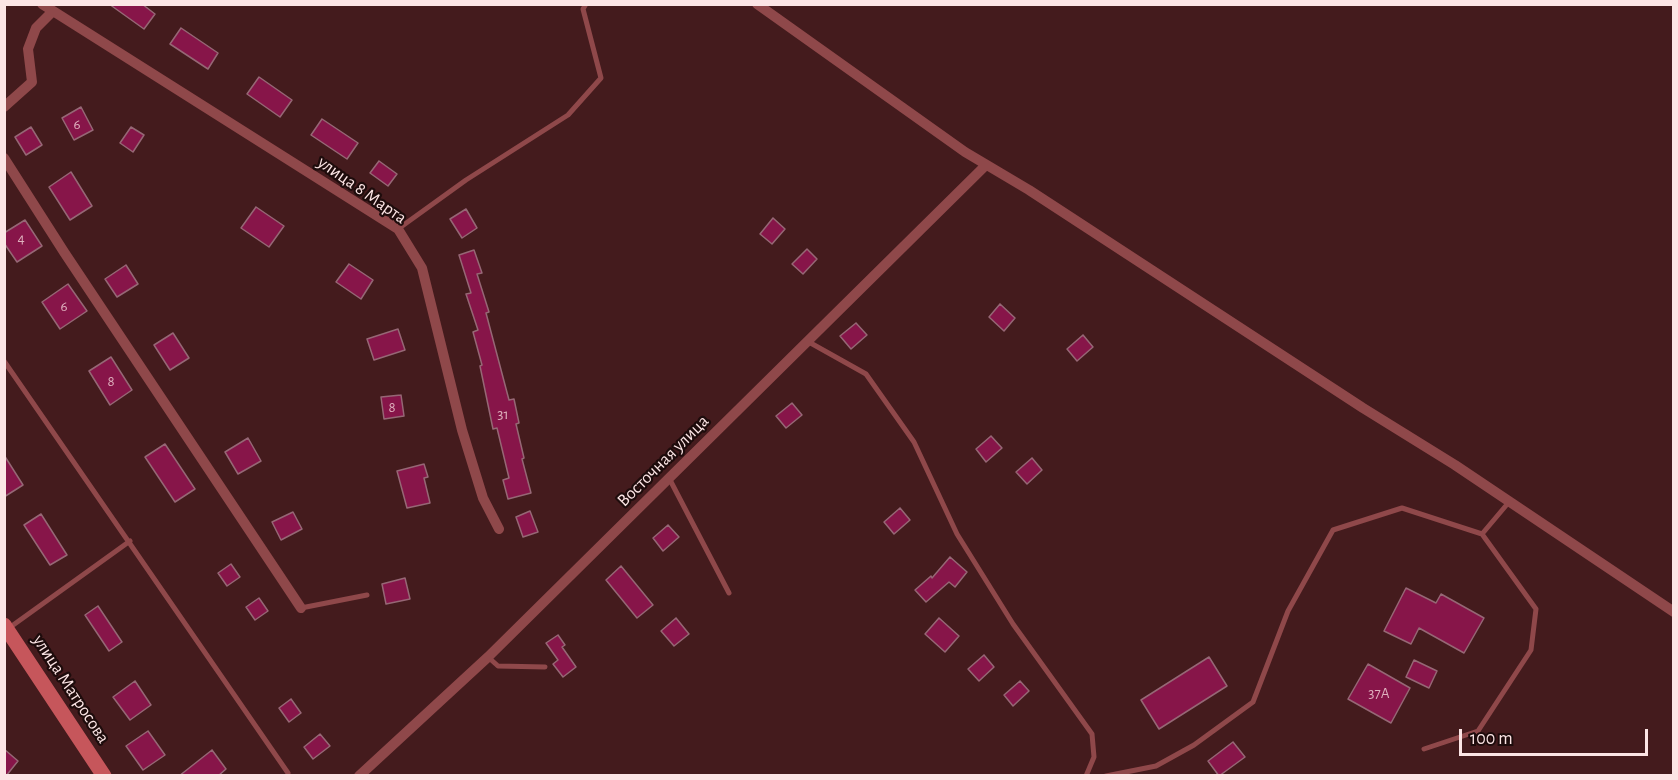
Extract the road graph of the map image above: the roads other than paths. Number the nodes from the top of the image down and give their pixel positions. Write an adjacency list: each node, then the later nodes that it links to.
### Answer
1 (42, 4): 4 (street, улица 8 Марта)
2 (586, 4): 8 (lane)
3 (757, 4): 7 (street)
4 (53, 11): 5 (street); 8 (street, улица 8 Марта)
5 (4, 107)
6 (4, 158): 18 (street)
7 (986, 165): 9 (street, Восточная улица); 12 (street)
8 (398, 230): 13 (street, улица 8 Марта)
9 (807, 341): 11 (street, Восточная улица); 27 (lane)
10 (4, 361): 15 (lane)
11 (669, 478): 16 (lane); 21 (street, Восточная улица)
12 (1509, 502): 14 (lane); 19 (street)
13 (499, 529)
14 (1482, 534): 23 (lane); 28 (lane)
15 (130, 541): 20 (lane); 24 (lane)
16 (729, 593)
17 (367, 595): 18 (lane)
18 (301, 609)
19 (1674, 612)
20 (6, 627): 25 (street, улица Матросова)
21 (488, 657): 22 (lane); 26 (street, Восточная улица)
22 (545, 667)
23 (1424, 748)
24 (288, 773)
25 (104, 776)
26 (359, 776)
27 (1086, 776)
28 (1106, 776)

